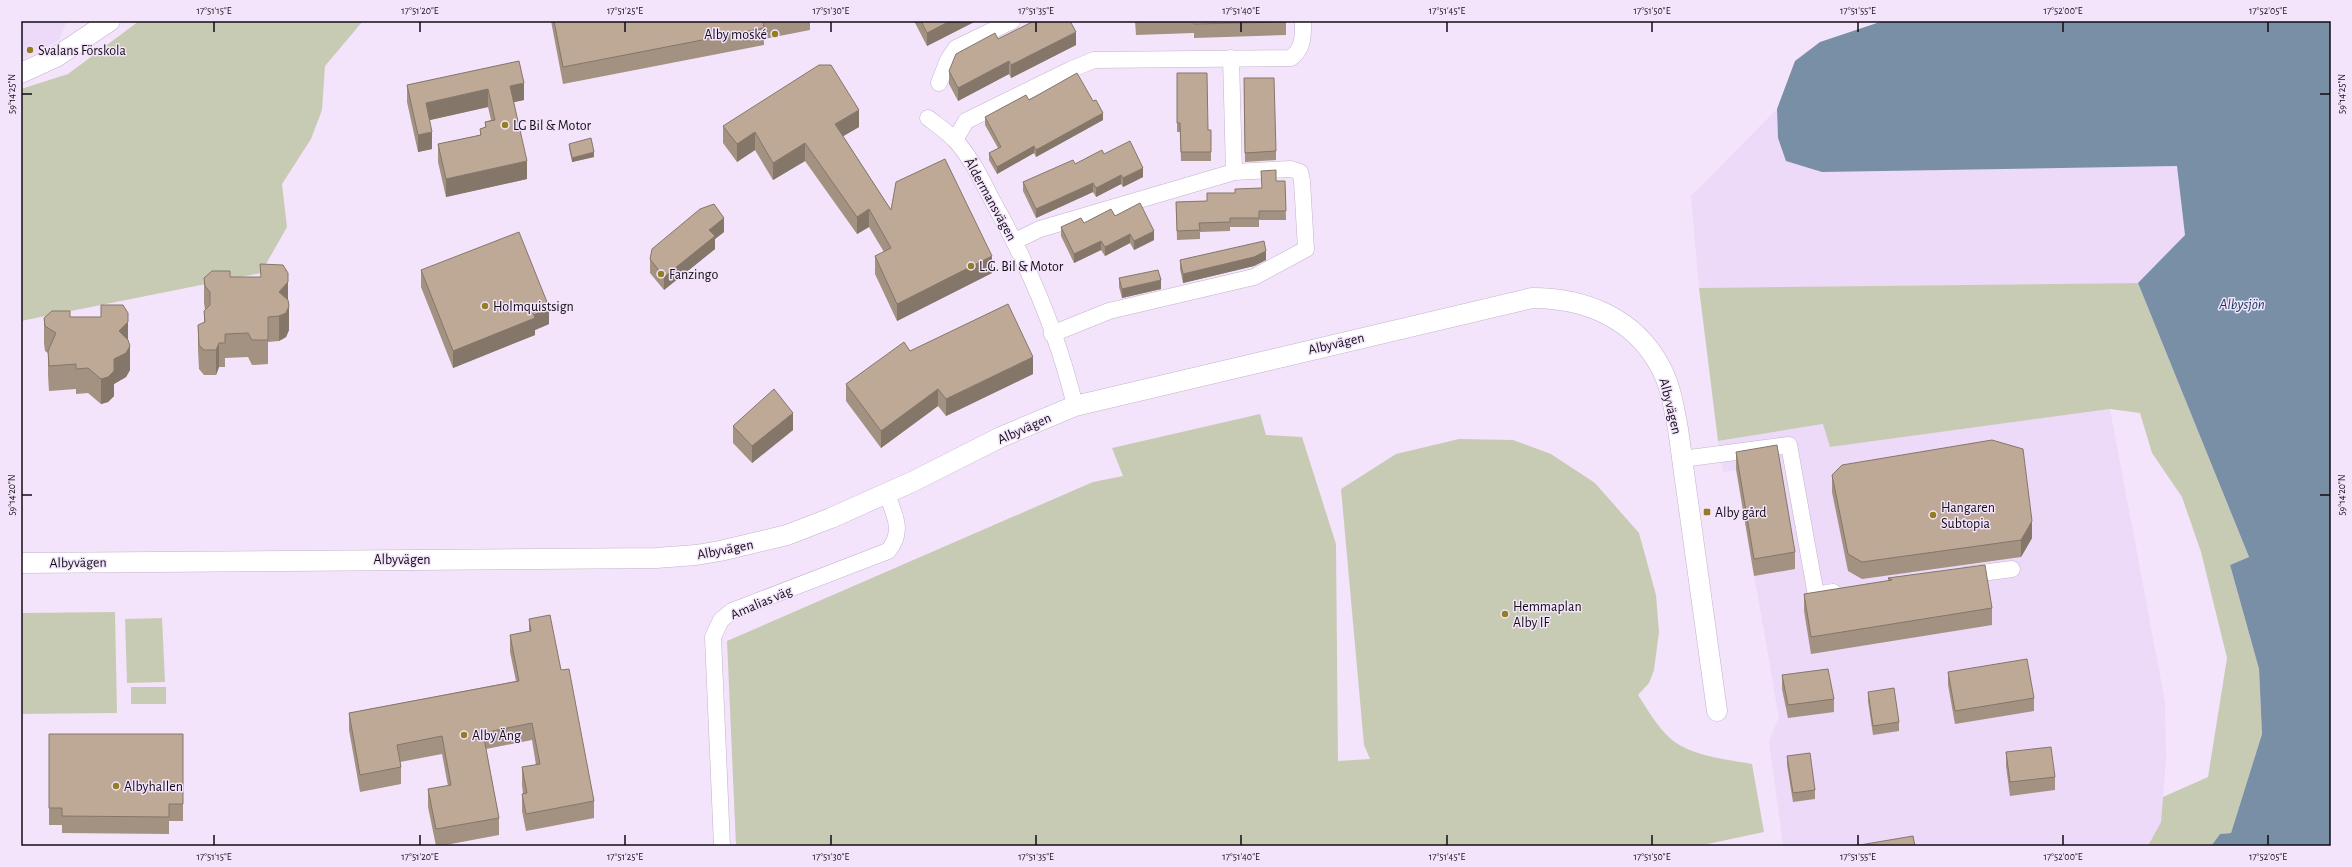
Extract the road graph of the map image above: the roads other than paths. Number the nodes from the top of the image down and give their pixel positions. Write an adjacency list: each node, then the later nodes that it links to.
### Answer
1 (110, 21): 5 (street)
2 (1012, 21): 6 (street)
3 (1303, 21): 4 (street)
4 (1231, 58): 8 (street); 9 (street)
5 (21, 73)
6 (939, 83)
7 (928, 118): 8 (street, Åldermansvägen)
8 (955, 140): 10 (street, Åldermansvägen)
9 (1234, 172): 10 (street); 11 (street)
10 (1015, 241): 11 (street, Åldermansvägen)
11 (1052, 334): 12 (street, Åldermansvägen)
12 (1075, 406): 13 (street, Albyvägen); 14 (street, Albyvägen)
13 (1682, 459): 18 (street); 19 (street, Albyvägen)
14 (886, 492): 15 (street, Albyvägen); 20 (street, Amalias väg)
15 (21, 563)
16 (2012, 569): 17 (street)
17 (1949, 578)
18 (1847, 591)
19 (1717, 711)
20 (722, 846)

